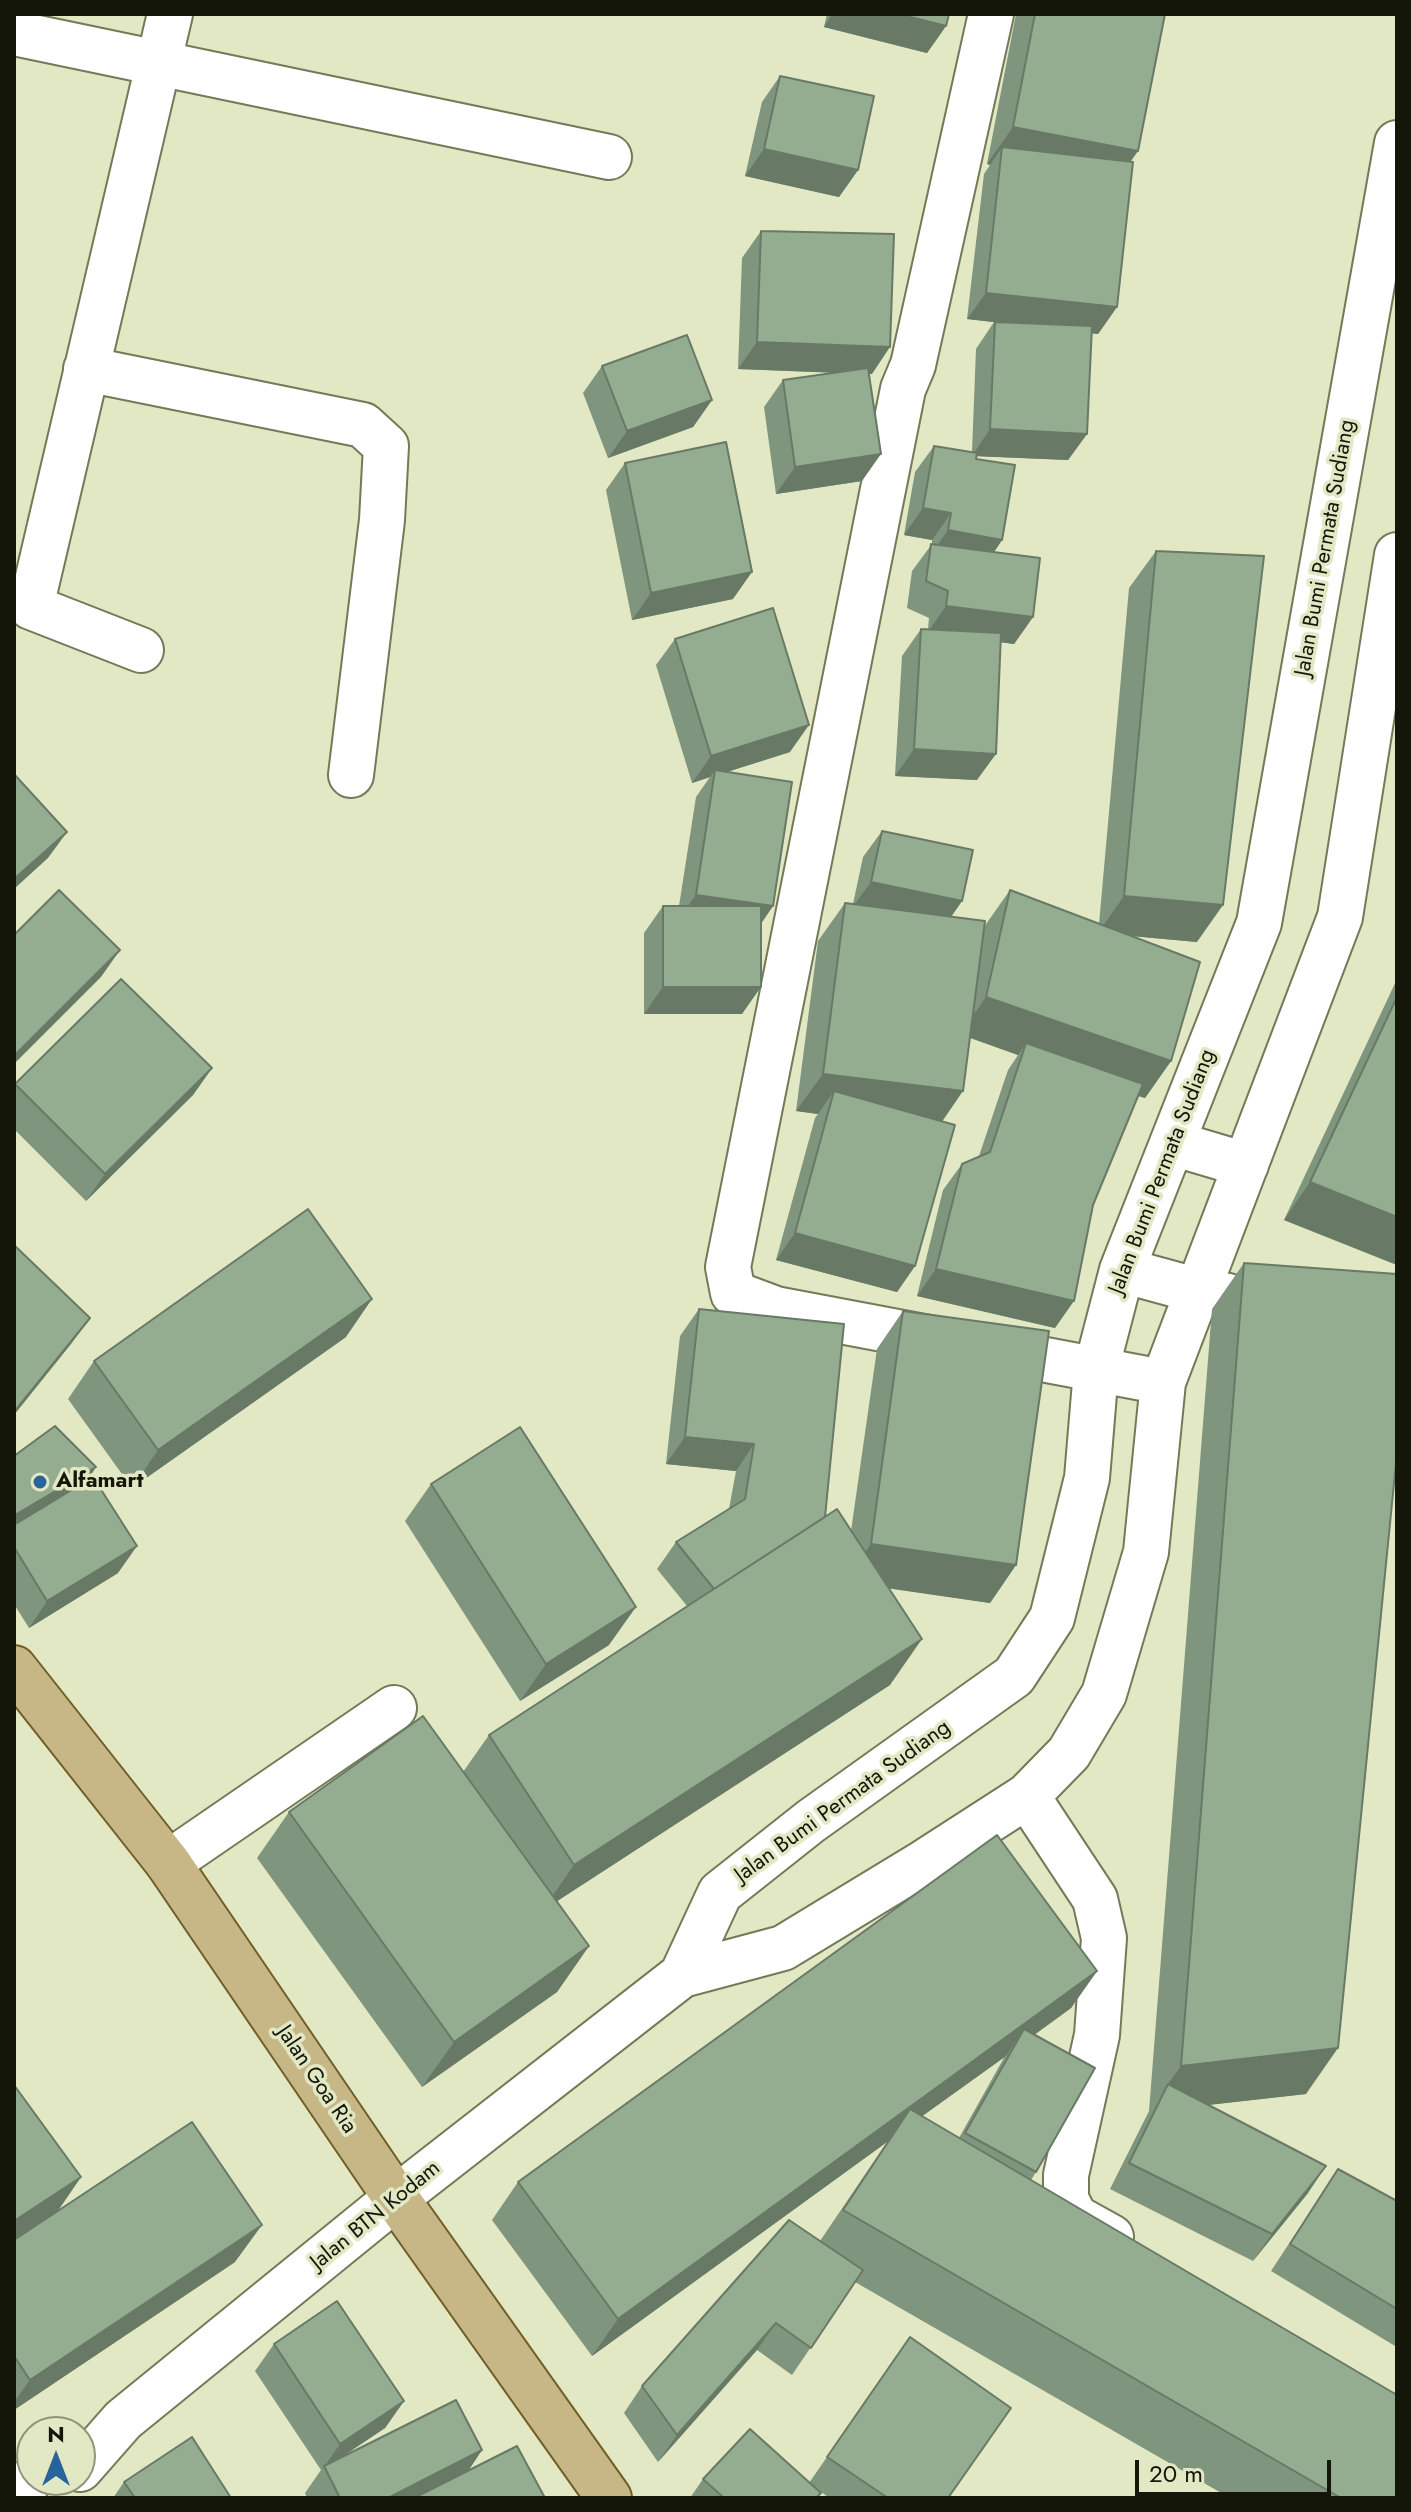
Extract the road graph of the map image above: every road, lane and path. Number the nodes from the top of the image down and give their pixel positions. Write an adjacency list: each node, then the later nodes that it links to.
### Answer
1 (170, 14): 4 (street)
2 (991, 14): 17 (street)
3 (14, 33): 4 (street)
4 (158, 62): 6 (street); 7 (street)
5 (1397, 143): 12 (street, Jalan Bumi Permata Sudiang)
6 (609, 157)
7 (86, 369): 9 (street); 11 (street)
8 (1397, 555): 13 (street)
9 (22, 604): 10 (street)
10 (141, 650)
11 (351, 775)
12 (1172, 1143): 13 (street); 14 (street, Jalan Bumi Permata Sudiang)
13 (1246, 1165): 15 (street)
14 (1122, 1270): 15 (street); 17 (street, Jalan Bumi Permata Sudiang)
15 (1199, 1291): 16 (street); 18 (street)
16 (1260, 1300)
17 (1096, 1370): 18 (street); 23 (street, Jalan Bumi Permata Sudiang)
18 (1163, 1382): 21 (street)
19 (14, 1668): 22 (main road, Jalan Goa Ria)
20 (394, 1708): 22 (street)
21 (1027, 1796): 23 (street); 25 (street)
22 (168, 1863): 24 (main road, Jalan Goa Ria)
23 (682, 1975): 24 (street, Jalan BTN Kodam)
24 (396, 2198): 26 (street, Jalan BTN Kodam); 29 (main road, Jalan Goa Ria)
25 (1142, 2255)
26 (96, 2451)
27 (14, 2485): 28 (street)
28 (24, 2498)
29 (609, 2498)

